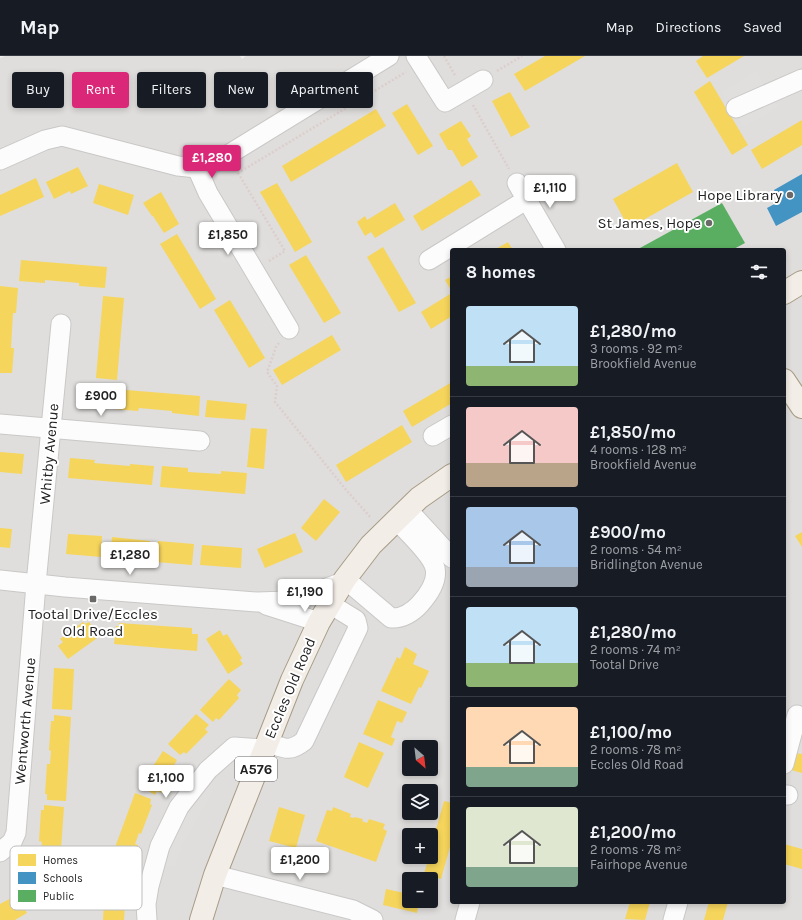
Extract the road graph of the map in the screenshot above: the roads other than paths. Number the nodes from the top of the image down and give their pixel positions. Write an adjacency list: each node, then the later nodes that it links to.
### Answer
1 (389, 56): 7 (street)
2 (419, 59): 4 (street)
3 (802, 79): 5 (street)
4 (483, 80)
5 (736, 108)
6 (0, 160): 7 (street)
7 (197, 168): 15 (street)
8 (517, 183): 9 (street)
9 (526, 200): 10 (street); 11 (street)
10 (555, 248)
11 (429, 260)
12 (802, 282): 13 (main road)
13 (786, 292)
14 (61, 324): 20 (street, Whitby Avenue)
15 (289, 329)
16 (786, 385): 17 (main road)
17 (802, 407)
18 (0, 424): 20 (street)
19 (450, 426): 21 (street)
20 (51, 428): 22 (street); 28 (street, Whitby Avenue)
21 (433, 436)
22 (200, 441)
23 (450, 476): 24 (main road, Eccles Old Road / A576)
24 (395, 520): 25 (street); 27 (main road, Eccles Old Road / A576); 27 (street)
25 (450, 557)
26 (0, 580): 28 (street)
27 (344, 580): 29 (street); 30 (main road, Eccles Old Road / A576)
28 (36, 584): 29 (street); 34 (street, Wentworth Avenue)
29 (258, 602): 30 (street)
30 (325, 613): 32 (main road, Eccles Old Road / A576); 32 (street)
31 (797, 715): 33 (street)
32 (266, 746): 35 (main road, Eccles Old Road / A576); 38 (street)
33 (786, 756)
34 (6, 847)
35 (215, 875): 39 (main road, Eccles Old Road / A576); 40 (street)
36 (469, 904): 41 (street)
37 (677, 904): 42 (street)
38 (147, 920)
39 (201, 920)
40 (373, 920)
41 (465, 920)
42 (673, 920)

